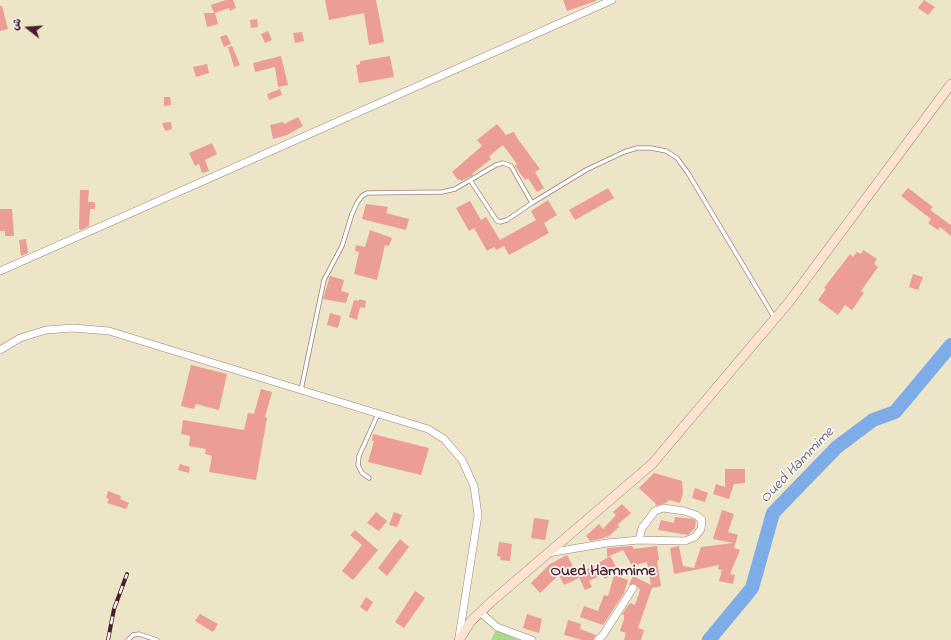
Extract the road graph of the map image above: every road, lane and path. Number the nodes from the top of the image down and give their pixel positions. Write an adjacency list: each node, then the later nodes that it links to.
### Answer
1 (612, 0): 5 (street)
2 (951, 84): 6 (main road)
3 (470, 180): 4 (lane); 4 (lane); 8 (lane)
4 (532, 203): 6 (lane)
5 (0, 271)
6 (775, 318): 12 (main road)
7 (0, 350): 8 (street)
8 (301, 391): 9 (street)
9 (379, 413): 10 (lane); 17 (street)
10 (369, 478)
11 (640, 540): 11 (street); 12 (street)
12 (548, 553): 14 (main road)
13 (633, 588): 19 (street)
14 (480, 612): 17 (main road); 18 (street)
15 (128, 640): 16 (lane)
16 (157, 640)
17 (459, 640)
18 (532, 640)
19 (598, 640)

